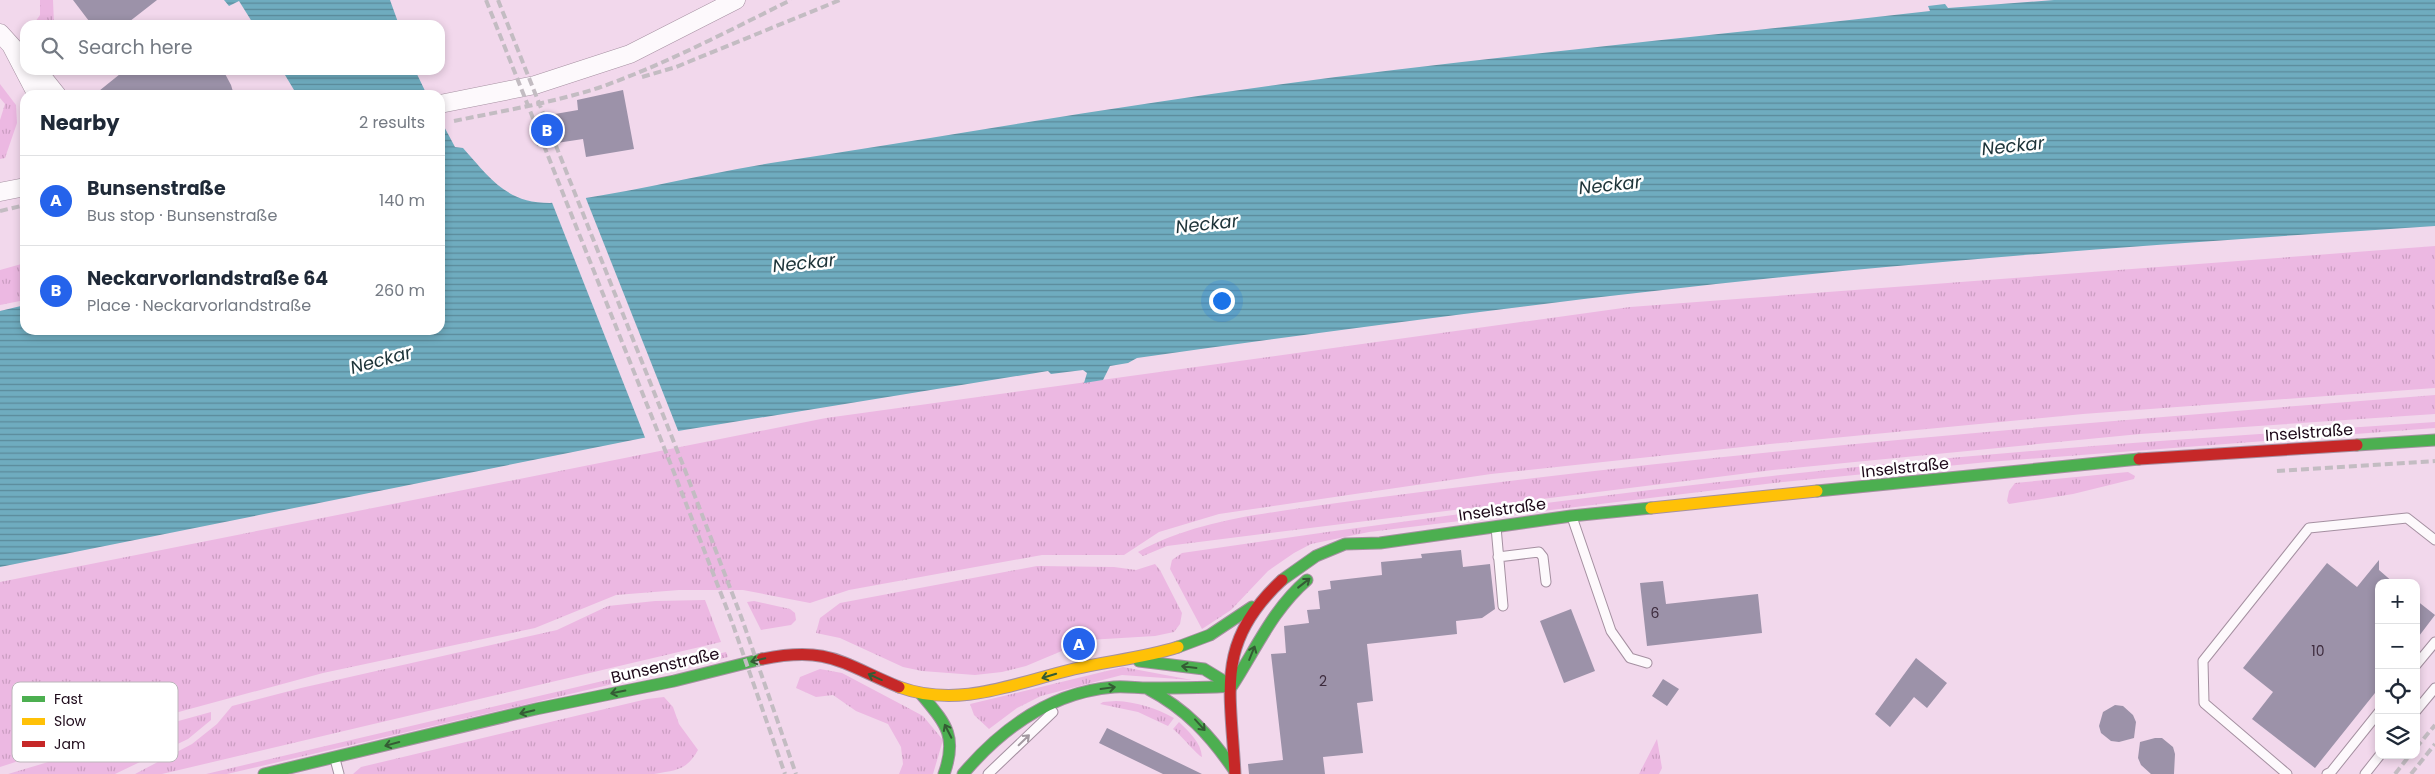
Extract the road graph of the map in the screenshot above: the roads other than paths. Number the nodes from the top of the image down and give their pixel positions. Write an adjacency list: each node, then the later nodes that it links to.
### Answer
1 (736, 0): 10 (street)
2 (0, 33): 3 (street)
3 (12, 47): 4 (street); 5 (street)
4 (20, 55)
5 (20, 62)
6 (27, 75): 8 (street)
7 (41, 75): 9 (street)
8 (34, 90)
9 (53, 90)
10 (445, 103)
11 (20, 188): 12 (street)
12 (0, 192)
13 (2435, 440): 14 (street, Inselstraße)
14 (1572, 516): 15 (street, Inselstraße); 27 (lane)
15 (1496, 526): 17 (street, Inselstraße); 19 (lane)
16 (2435, 540): 43 (lane)
17 (1380, 543): 18 (street, Inselstraße); 22 (street, Inselstraße)
18 (1351, 557)
19 (1498, 557): 21 (lane); 23 (lane)
20 (1320, 571): 28 (street, one-way to 20)
21 (1546, 582)
22 (1259, 602): 25 (street, Bunsenstraße); 28 (street, Inselstraße)
23 (1503, 606)
24 (2435, 642): 26 (lane)
25 (1128, 660): 28 (street, Bunsenstraße, one-way to 25); 31 (street, Bunsenstraße, one-way to 31)
26 (2420, 660)
27 (1647, 663)
28 (1232, 686): 29 (street); 37 (street, Inselstraße)
29 (1146, 688): 32 (street, one-way to 29); 37 (street, one-way to 37)
30 (2435, 688): 33 (lane)
31 (921, 694): 35 (street, Bunsenstraße, one-way to 35); 40 (street, one-way to 31)
32 (1070, 696): 41 (street); 42 (lane, one-way to 32)
33 (2420, 706)
34 (2377, 714): 44 (lane)
35 (335, 758): 38 (street, Bunsenstraße); 39 (lane)
36 (2377, 759): 45 (lane)
37 (1235, 772)
38 (264, 774)
39 (338, 774)
40 (944, 774)
41 (962, 774)
42 (988, 774)
43 (2287, 774)
44 (2327, 774)
45 (2365, 774)

